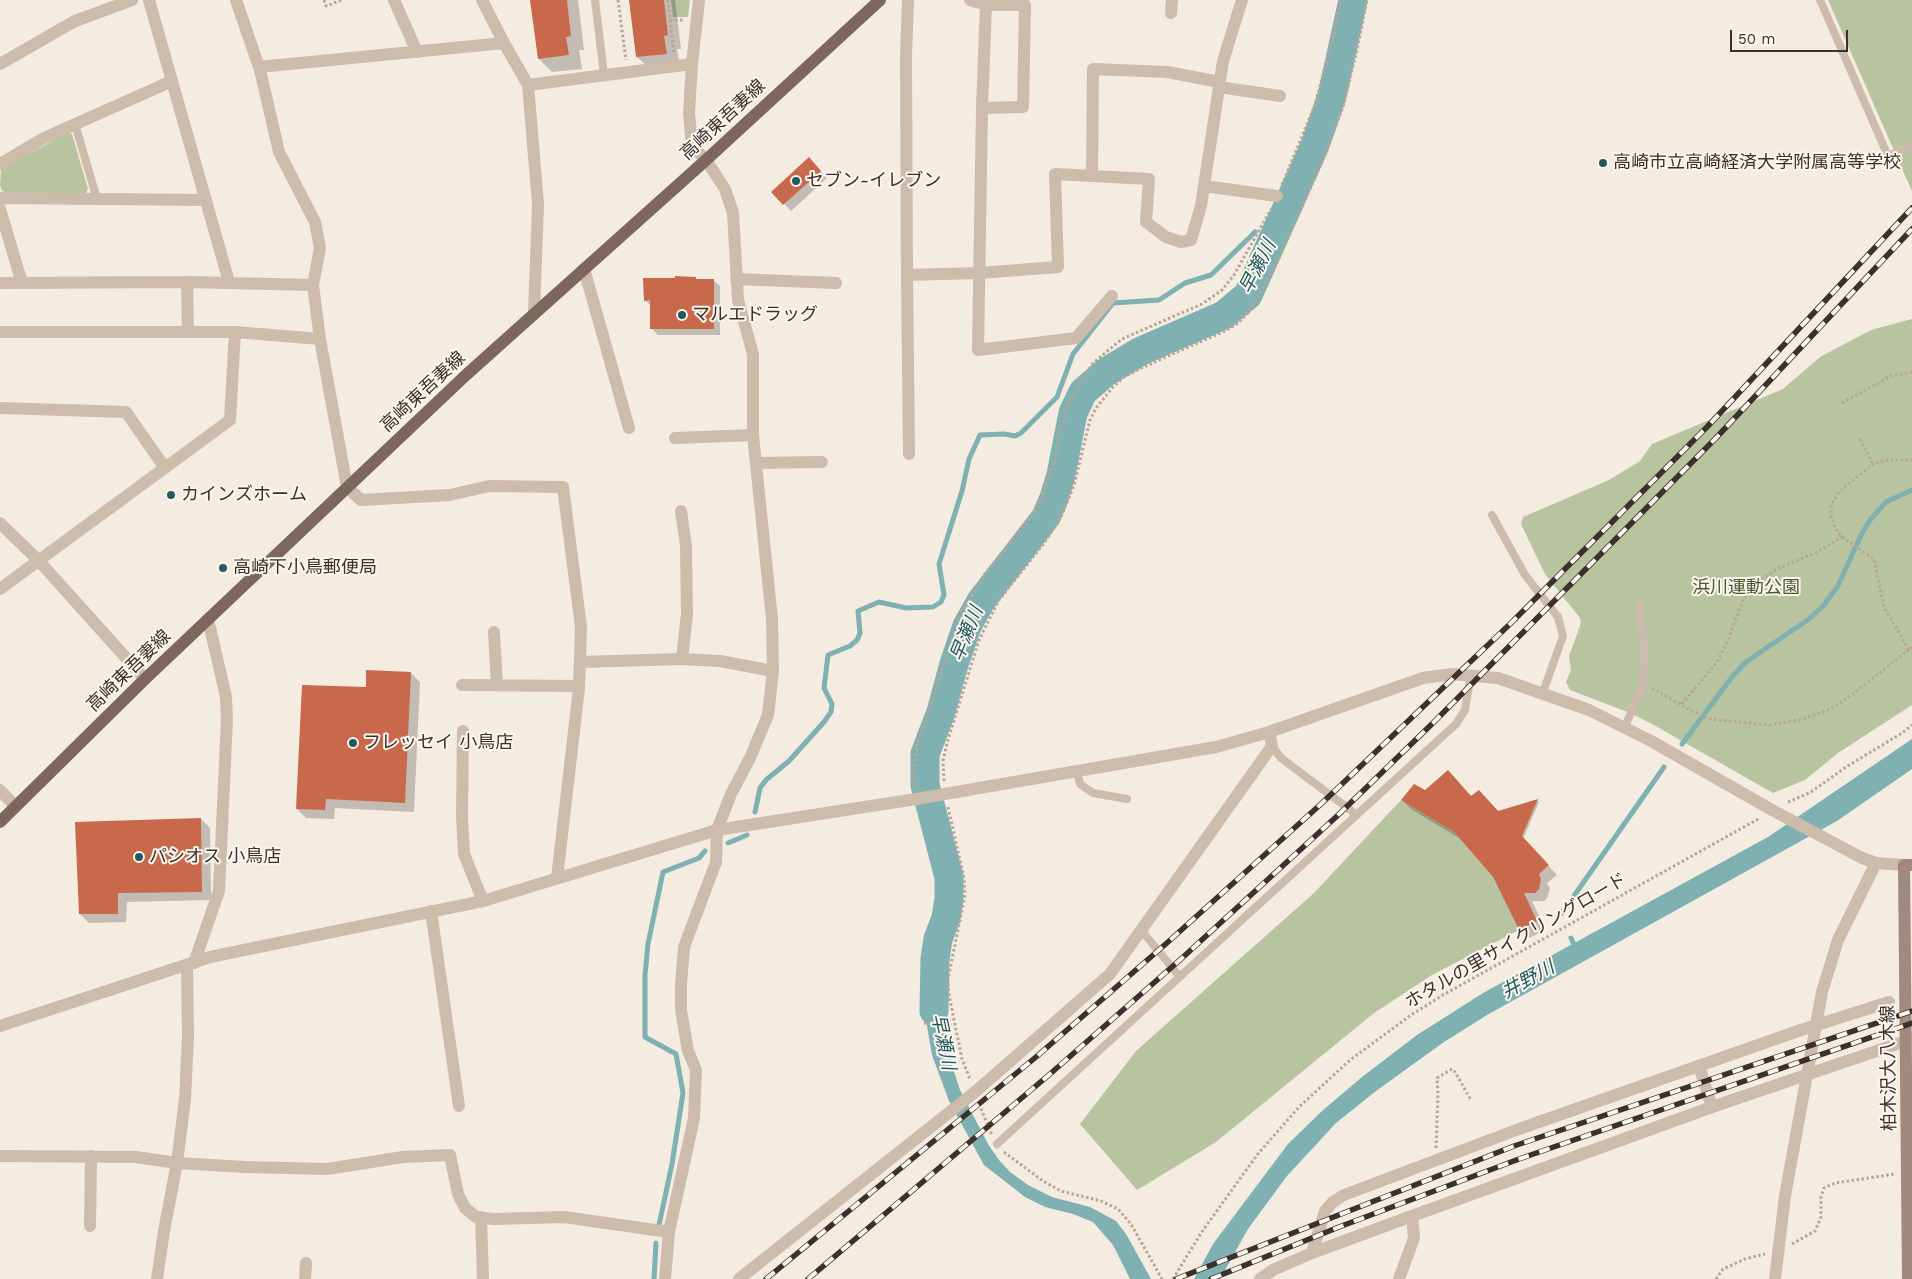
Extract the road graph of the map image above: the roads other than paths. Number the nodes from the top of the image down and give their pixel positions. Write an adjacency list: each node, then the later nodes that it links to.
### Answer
1 (132, 0): 16 (street)
2 (148, 0): 20 (street)
3 (236, 0): 18 (street)
4 (394, 0): 15 (street)
5 (482, 0): 14 (street)
6 (595, 0): 19 (lane)
7 (699, 0): 17 (street)
8 (880, 0): 27 (main road, 高崎東吾妻線)
9 (908, 0): 38 (street)
10 (970, 0): 13 (street)
11 (1242, 0): 21 (street)
12 (1820, 0): 26 (lane)
13 (986, 5): 24 (street); 24 (street)
14 (504, 43): 15 (street); 22 (street)
15 (416, 52): 18 (street)
16 (0, 64)
17 (692, 64): 19 (street); 27 (street)
18 (258, 67): 45 (street)
19 (604, 75): 22 (street)
20 (172, 81): 25 (street); 34 (street)
21 (1219, 84): 23 (street); 29 (street); 30 (street)
22 (528, 85): 47 (street)
23 (1280, 96)
24 (982, 108): 37 (street)
25 (75, 124): 28 (street); 33 (lane)
26 (1912, 146)
27 (706, 160): 36 (main road, 高崎東吾妻線); 39 (street)
28 (0, 164)
29 (1092, 176): 30 (street); 37 (street)
30 (1204, 186): 31 (street)
31 (1277, 196)
32 (0, 198): 33 (street)
33 (97, 199): 34 (street)
34 (206, 200): 41 (street)
35 (0, 209): 44 (street)
36 (584, 269): 47 (main road, 高崎東吾妻線); 53 (street)
37 (978, 273): 38 (street); 46 (street)
38 (907, 275): 56 (street)
39 (736, 279): 42 (street); 54 (street)
40 (187, 282): 41 (street); 44 (street); 49 (street)
41 (229, 282): 45 (street)
42 (836, 282)
43 (0, 283): 44 (street)
44 (22, 283)
45 (313, 285): 51 (street)
46 (1112, 296)
47 (534, 314): 60 (main road, 高崎東吾妻線)
48 (0, 332): 49 (street)
49 (188, 332): 50 (street)
50 (235, 332): 51 (street); 59 (street)
51 (320, 339): 60 (street)
52 (0, 408): 59 (street)
53 (629, 428)
54 (753, 435): 55 (street); 58 (street)
55 (675, 438)
56 (909, 454)
57 (822, 462): 58 (street)
58 (756, 463): 71 (street)
59 (165, 468): 64 (street)
60 (347, 487): 67 (main road, 高崎東吾妻線); 70 (street)
61 (681, 511): 69 (street)
62 (1492, 515): 77 (lane)
63 (0, 523): 64 (street)
64 (39, 561): 65 (street); 73 (street)
65 (0, 588)
66 (1639, 605): 78 (lane)
67 (208, 619): 73 (main road, 高崎東吾妻線); 95 (street)
68 (494, 632): 75 (street)
69 (682, 659): 70 (street); 71 (street)
70 (580, 662): 76 (street)
71 (773, 671): 88 (street)
72 (1470, 674): 77 (street); 80 (street); 86 (lane)
73 (146, 679): 85 (main road, 高崎東吾妻線)
74 (462, 685): 75 (street)
75 (497, 685): 76 (street)
76 (579, 686): 91 (street)
77 (1542, 692): 78 (street)
78 (1625, 727): 89 (street)
79 (463, 731): 92 (street)
80 (1269, 732): 81 (street); 82 (street)
81 (1272, 746): 86 (lane); 94 (street)
82 (1077, 771): 84 (lane); 88 (street)
83 (0, 790): 85 (street)
84 (1126, 799)
85 (15, 806): 87 (main road, 高崎東吾妻線)
86 (1356, 815): 96 (lane)
87 (0, 822)
88 (716, 830): 91 (street); 114 (street)
89 (1876, 862): 90 (street); 99 (street)
90 (1908, 865): 97 (main road, 柏木沢大八木線)
91 (557, 878): 92 (street)
92 (483, 901): 93 (street)
93 (431, 911): 95 (street); 104 (street)
94 (1141, 930): 96 (lane); 121 (street)
95 (190, 964): 100 (street); 109 (street)
96 (1180, 977): 106 (lane)
97 (1909, 996): 101 (main road, 柏木沢大八木線)
98 (1889, 1002): 99 (street)
99 (1815, 1025): 102 (street); 103 (street)
100 (0, 1026)
101 (1909, 1040): 103 (street); 110 (main road, 柏木沢大八木線)
102 (1700, 1066): 105 (street); 115 (street)
103 (1806, 1076): 105 (street); 124 (street)
104 (459, 1106)
105 (1712, 1106): 111 (street)
106 (997, 1144)
107 (0, 1156): 108 (street)
108 (91, 1156): 109 (street); 113 (street)
109 (177, 1163): 112 (street); 117 (street)
110 (1910, 1172): 125 (main road, 柏木沢大八木線)
111 (1412, 1216): 115 (street); 123 (street)
112 (481, 1218): 114 (street); 119 (street)
113 (90, 1226)
114 (669, 1232): 120 (street)
115 (1312, 1253): 122 (street)
116 (306, 1263): 118 (street)
117 (157, 1279)
118 (305, 1279)
119 (483, 1279)
120 (665, 1279)
121 (740, 1279)
122 (1260, 1279)
123 (1399, 1279)
124 (1775, 1279)
125 (1908, 1279)

